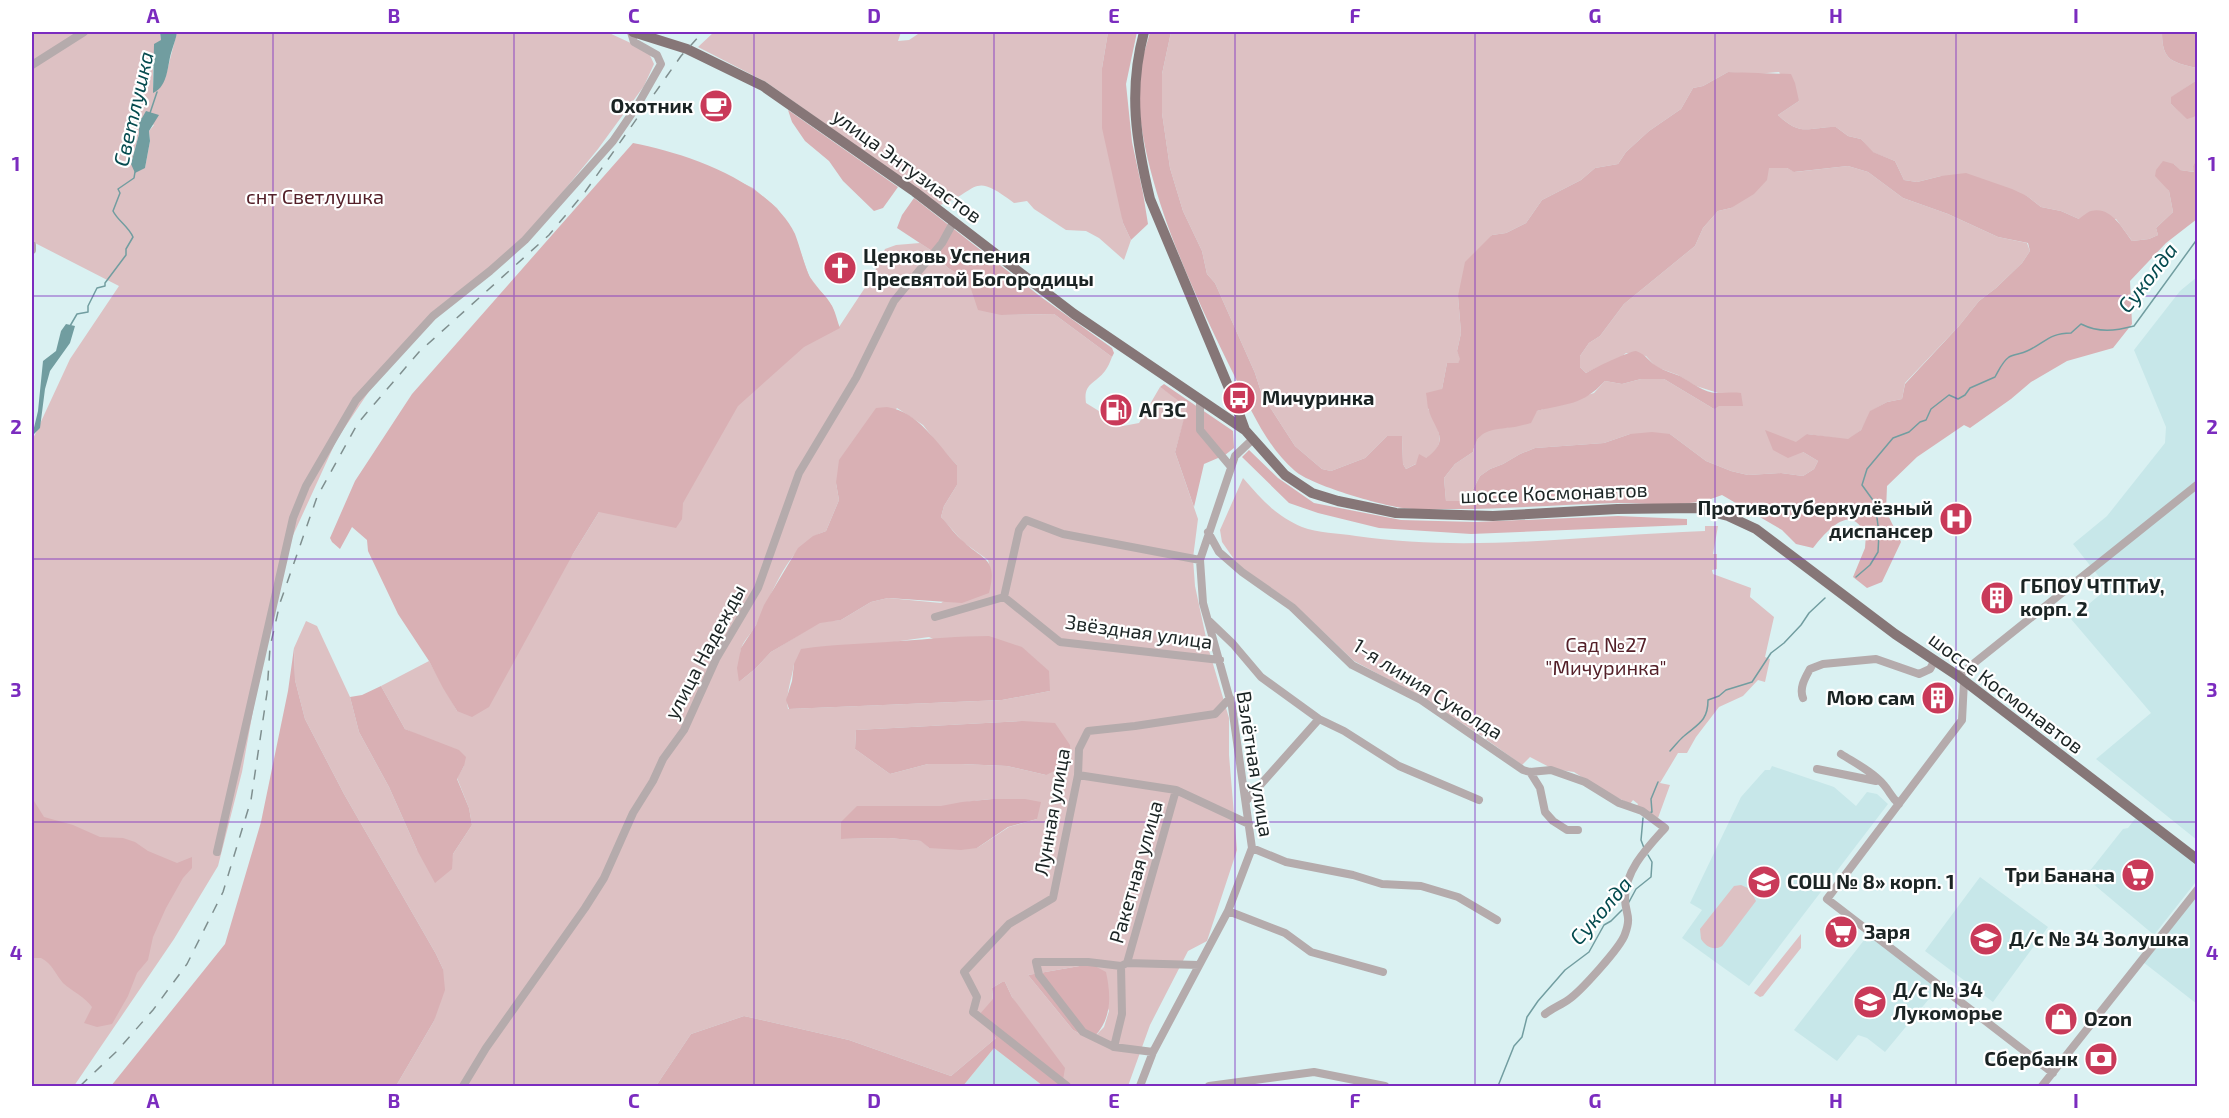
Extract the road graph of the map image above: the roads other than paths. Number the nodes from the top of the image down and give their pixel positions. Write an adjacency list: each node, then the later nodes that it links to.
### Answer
1 (84, 32): 4 (street)
2 (632, 32): 5 (main road, улица Энтузиастов); 36 (street)
3 (1144, 32): 9 (main road, шоссе Космонавтов)
4 (32, 65)
5 (954, 221): 8 (main road, улица Энтузиастов); 48 (street, улица Надежды)
6 (32, 244): 7 (street)
7 (32, 250)
8 (1200, 400): 9 (main road, улица Энтузиастов); 11 (street)
9 (1245, 430): 10 (main road, шоссе Космонавтов)
10 (1253, 439): 11 (street, Взлётная улица); 19 (main road, шоссе Космонавтов)
11 (1231, 467): 13 (street, Взлётная улица)
12 (2198, 484): 20 (street)
13 (1208, 532): 14 (street, Взлётная улица); 26 (street, 1-я линия Суколда)
14 (1200, 560): 15 (street); 17 (street, Взлётная улица)
15 (1004, 597): 16 (street); 18 (street, Звёздная улица)
16 (935, 616)
17 (1209, 620): 18 (street, Взлётная улица); 23 (street)
18 (1220, 660): 21 (street, Взлётная улица)
19 (1935, 660): 20 (main road, шоссе Космонавтов); 22 (street)
20 (1961, 678): 32 (street); 37 (main road, шоссе Космонавтов)
21 (1230, 698): 27 (street, Лунная улица); 31 (street, Взлётная улица)
22 (1803, 698)
23 (1319, 719): 30 (street); 31 (street)
24 (1841, 754): 28 (street)
25 (1817, 769): 28 (street)
26 (1530, 772): 34 (street); 44 (street)
27 (1078, 775): 29 (street); 49 (street, Лунная улица)
28 (1880, 781): 32 (street)
29 (1176, 790): 33 (street); 41 (street, Ракетная улица)
30 (1479, 800)
31 (1246, 801): 33 (street, Взлётная улица)
32 (1899, 804): 47 (street)
33 (1249, 824): 35 (street, Взлётная улица)
34 (1578, 830)
35 (1252, 848): 39 (street, Взлётная улица); 40 (street)
36 (217, 852)
37 (2198, 860)
38 (2198, 889): 47 (street)
39 (1228, 911): 42 (street, Взлётная улица); 43 (street)
40 (1497, 920)
41 (1124, 965): 42 (street); 45 (street, Ракетная улица); 45 (street)
42 (1199, 965): 46 (street, Взлётная улица)
43 (1383, 972)
44 (1545, 1014)
45 (1114, 1047): 46 (street)
46 (1153, 1052): 50 (street, Взлётная улица)
47 (2053, 1073): 53 (street)
48 (463, 1086)
49 (1067, 1086)
50 (1140, 1086)
51 (1209, 1086): 52 (street)
52 (1385, 1086)
53 (2042, 1086)

